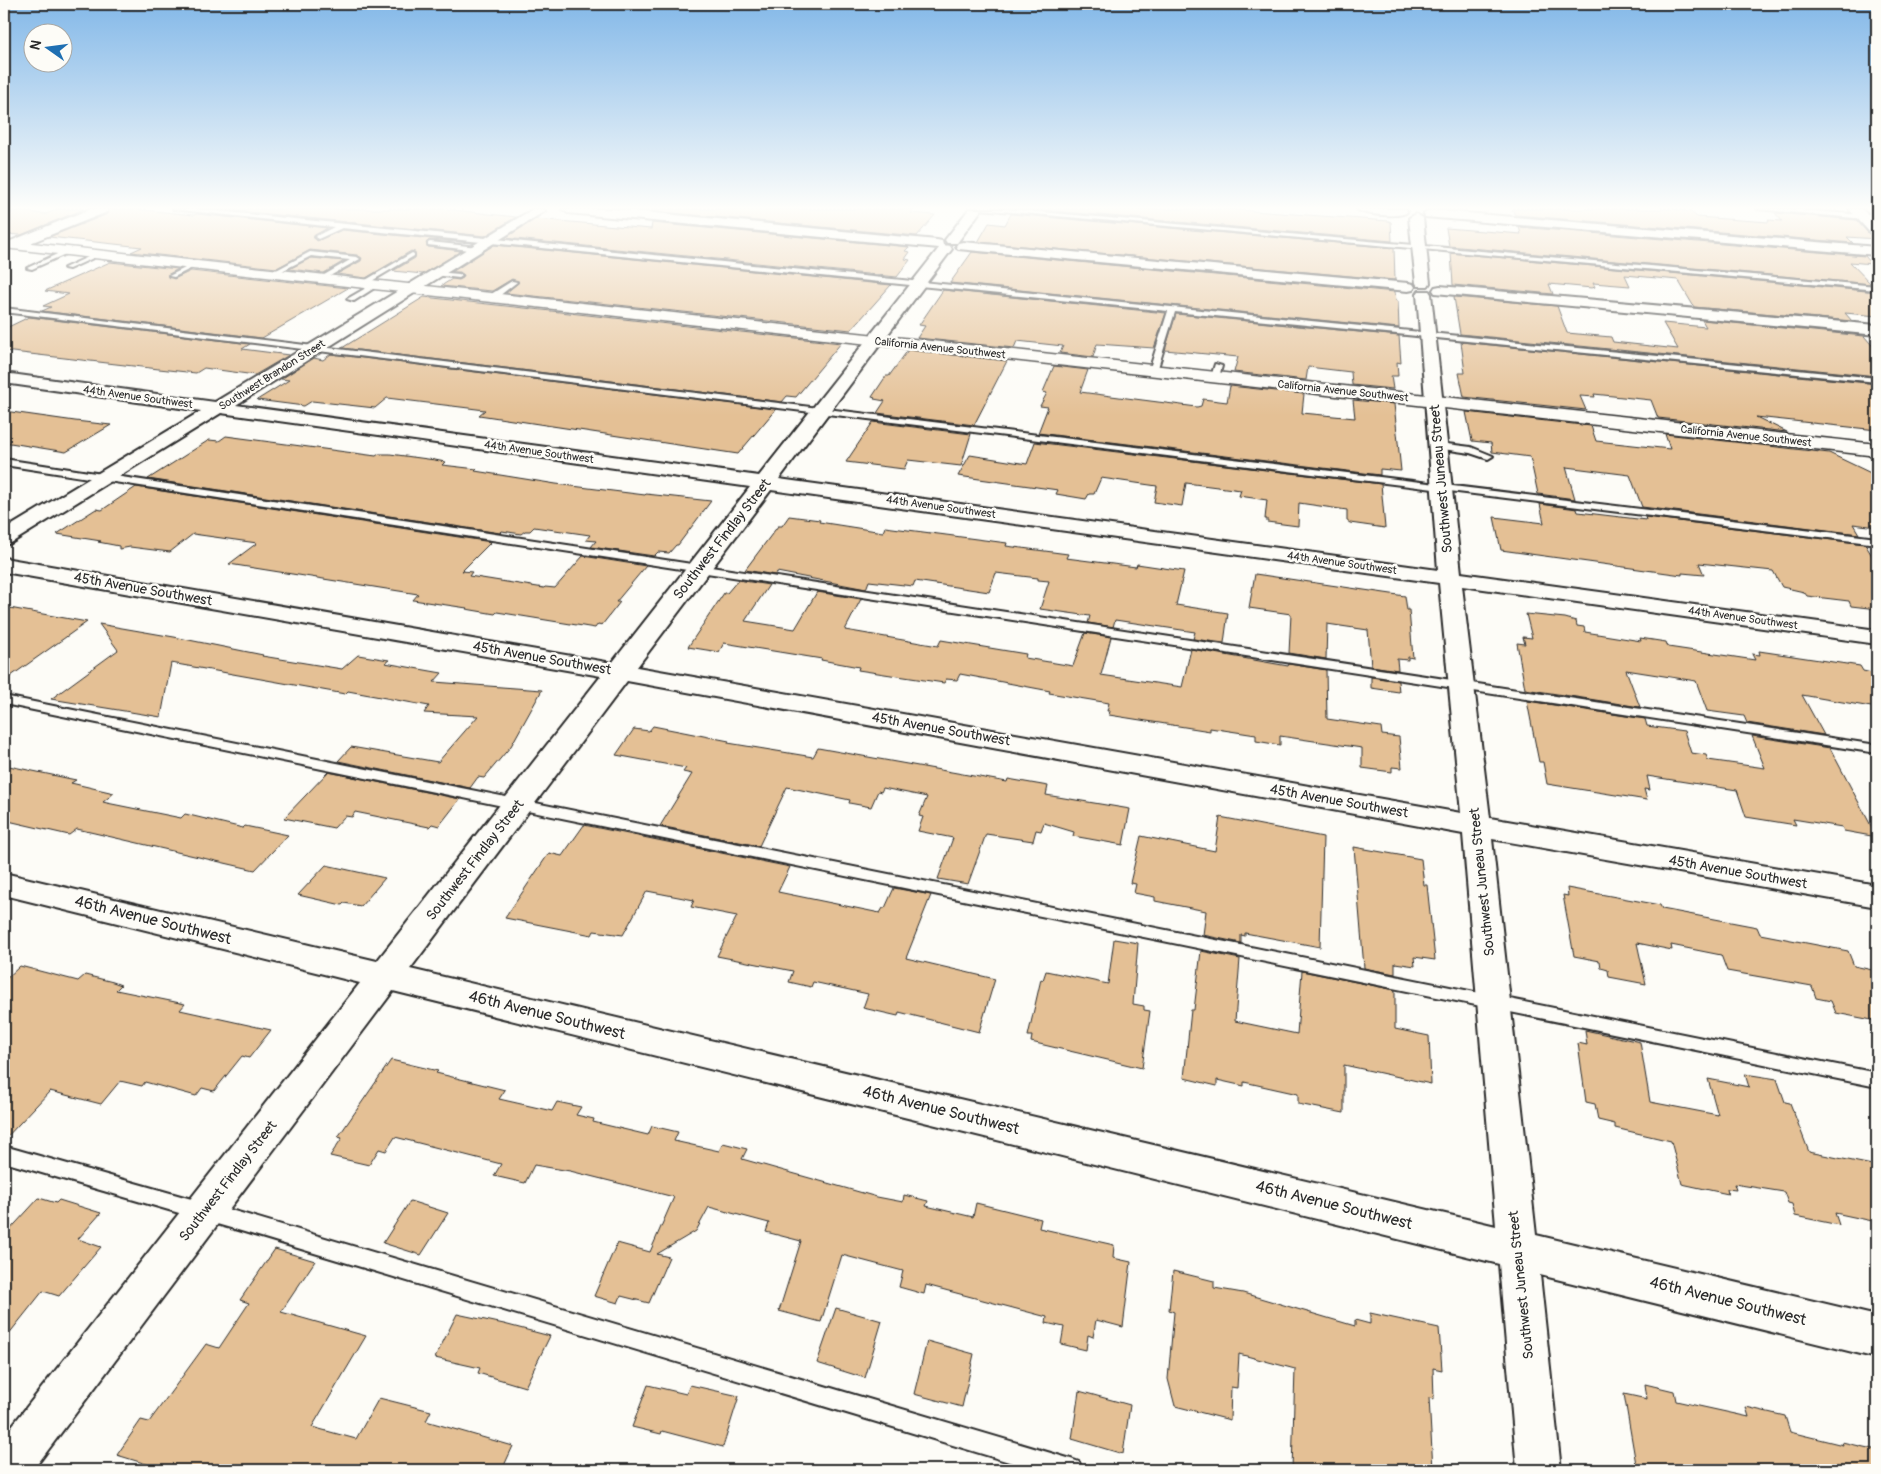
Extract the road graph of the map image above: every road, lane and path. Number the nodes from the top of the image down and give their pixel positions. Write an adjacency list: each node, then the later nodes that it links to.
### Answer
1 (310, 278): 9 (main road, California Avenue Southwest)
2 (378, 278): 11 (lane)
3 (431, 278): 15 (street, Southwest Brandon Street)
4 (847, 278): 12 (lane)
5 (924, 278): 12 (street, Southwest Findlay Street)
6 (1311, 278): 13 (street)
7 (1423, 278): 13 (street, Southwest Juneau Street)
8 (1760, 278): 14 (lane)
9 (322, 279): 11 (main road, California Avenue Southwest)
10 (514, 282): 16 (lane)
11 (369, 284): 15 (main road, California Avenue Southwest); 17 (lane)
12 (918, 285): 18 (lane); 24 (street, Southwest Findlay Street)
13 (1424, 288): 22 (street); 23 (street, Southwest Juneau Street)
14 (1877, 288)
15 (412, 289): 16 (main road, California Avenue Southwest); 25 (street, Southwest Brandon Street)
16 (491, 298): 24 (main road, California Avenue Southwest)
17 (351, 299)
18 (1172, 309): 20 (lane); 27 (lane)
19 (4, 310): 25 (lane)
20 (1228, 315): 21 (lane); 23 (lane)
21 (1226, 325)
22 (1877, 330)
23 (1428, 334): 30 (lane); 31 (street, Southwest Juneau Street)
24 (875, 340): 27 (main road, California Avenue Southwest); 33 (street, Southwest Findlay Street)
25 (315, 348): 28 (lane); 32 (street, Southwest Brandon Street)
26 (541, 366): 28 (lane)
27 (1153, 371): 31 (main road, California Avenue Southwest)
28 (530, 374): 33 (lane)
29 (4, 378): 32 (street, 44th Avenue Southwest)
30 (1877, 380)
31 (1434, 401): 34 (street, Southwest Juneau Street); 35 (main road, California Avenue Southwest)
32 (218, 408): 38 (street, Southwest Brandon Street); 39 (street, 44th Avenue Southwest)
33 (822, 409): 39 (street, Southwest Findlay Street); 40 (lane)
34 (1439, 446): 36 (lane); 40 (street, Southwest Juneau Street)
35 (1877, 450)
36 (1488, 456)
37 (4, 462): 38 (lane)
38 (105, 477): 41 (street, Southwest Brandon Street); 44 (lane)
39 (766, 483): 44 (street, Southwest Findlay Street); 45 (street, 44th Avenue Southwest)
40 (1442, 486): 42 (lane); 45 (street, Southwest Juneau Street)
41 (4, 539)
42 (1877, 541)
43 (4, 565): 47 (street, 45th Avenue Southwest)
44 (699, 568): 47 (street, Southwest Findlay Street); 48 (lane)
45 (1450, 578): 46 (street, 44th Avenue Southwest); 48 (street, Southwest Juneau Street)
46 (1877, 637)
47 (620, 672): 51 (street, Southwest Findlay Street); 52 (street, 45th Avenue Southwest)
48 (1462, 684): 50 (lane); 52 (street, Southwest Juneau Street)
49 (4, 700): 51 (lane)
50 (1877, 749)
51 (518, 803): 55 (street, Southwest Findlay Street); 56 (lane)
52 (1476, 826): 54 (street, 45th Avenue Southwest); 56 (street, Southwest Juneau Street)
53 (4, 884): 55 (street, 46th Avenue Southwest)
54 (1877, 896)
55 (385, 977): 59 (street, Southwest Findlay Street); 60 (street, 46th Avenue Southwest)
56 (1493, 1002): 57 (lane); 60 (street, Southwest Juneau Street)
57 (1877, 1080)
58 (4, 1154): 59 (lane)
59 (203, 1212): 62 (street, Southwest Findlay Street); 63 (lane)
60 (1517, 1250): 61 (street, 46th Avenue Southwest); 64 (street, Southwest Juneau Street)
61 (1877, 1337)
62 (5, 1470)
63 (1071, 1470)
64 (1540, 1470)

